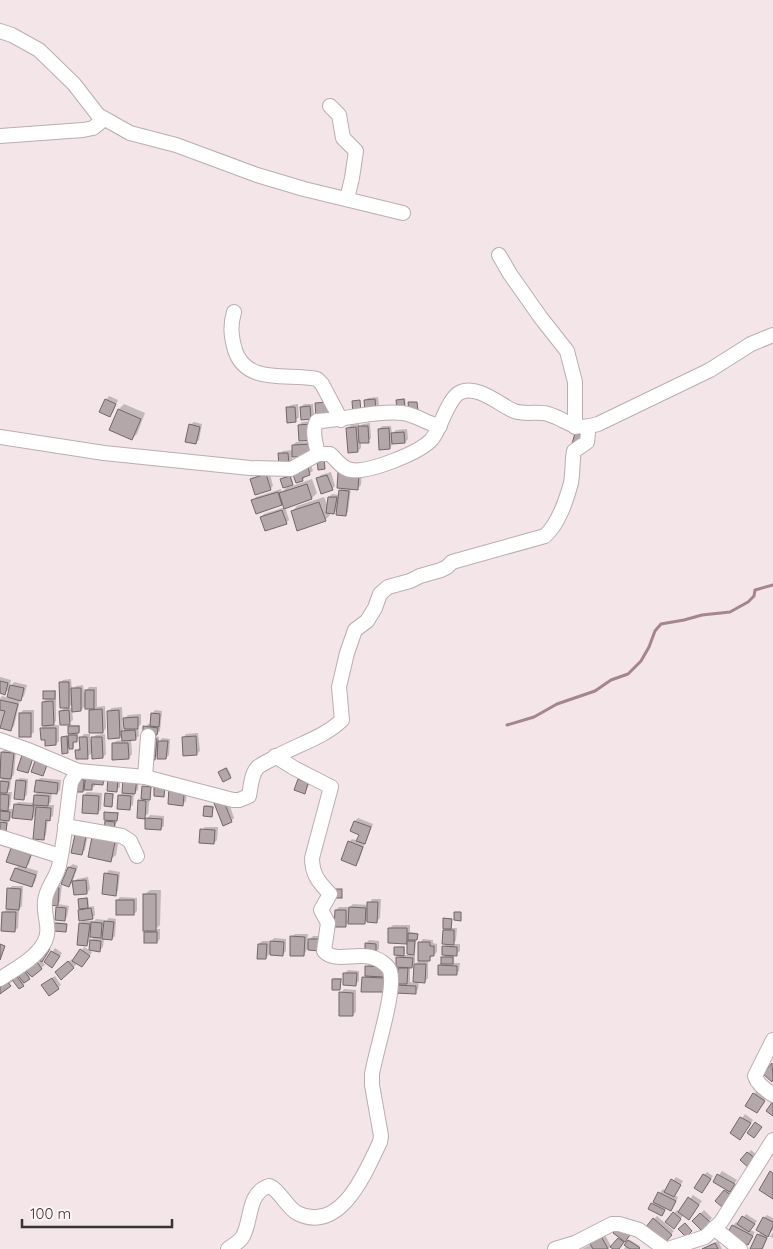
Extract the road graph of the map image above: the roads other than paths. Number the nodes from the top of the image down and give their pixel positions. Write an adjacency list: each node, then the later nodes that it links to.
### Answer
1 (0, 31): 3 (street)
2 (330, 106): 5 (street)
3 (104, 119): 4 (street); 5 (street)
4 (0, 136)
5 (347, 199): 6 (street)
6 (403, 213)
7 (499, 255): 12 (street)
8 (234, 312): 10 (street)
9 (773, 335): 12 (street)
10 (341, 420): 11 (street); 14 (street)
11 (440, 426): 12 (street); 14 (street)
12 (581, 427): 17 (street)
13 (0, 437): 14 (street)
14 (318, 454)
15 (148, 736): 19 (street)
16 (0, 740): 18 (street)
17 (282, 752): 19 (street); 29 (street)
18 (78, 771): 19 (street); 20 (street)
19 (145, 777)
20 (65, 826): 22 (street); 23 (street)
21 (0, 837): 22 (street)
22 (60, 856): 24 (street)
23 (136, 856)
24 (0, 979)
25 (773, 1040): 26 (street)
26 (773, 1095)
27 (773, 1140): 28 (street)
28 (714, 1228): 31 (street); 32 (street)
29 (228, 1249)
30 (555, 1249): 31 (street)
31 (666, 1249)
32 (740, 1249)

